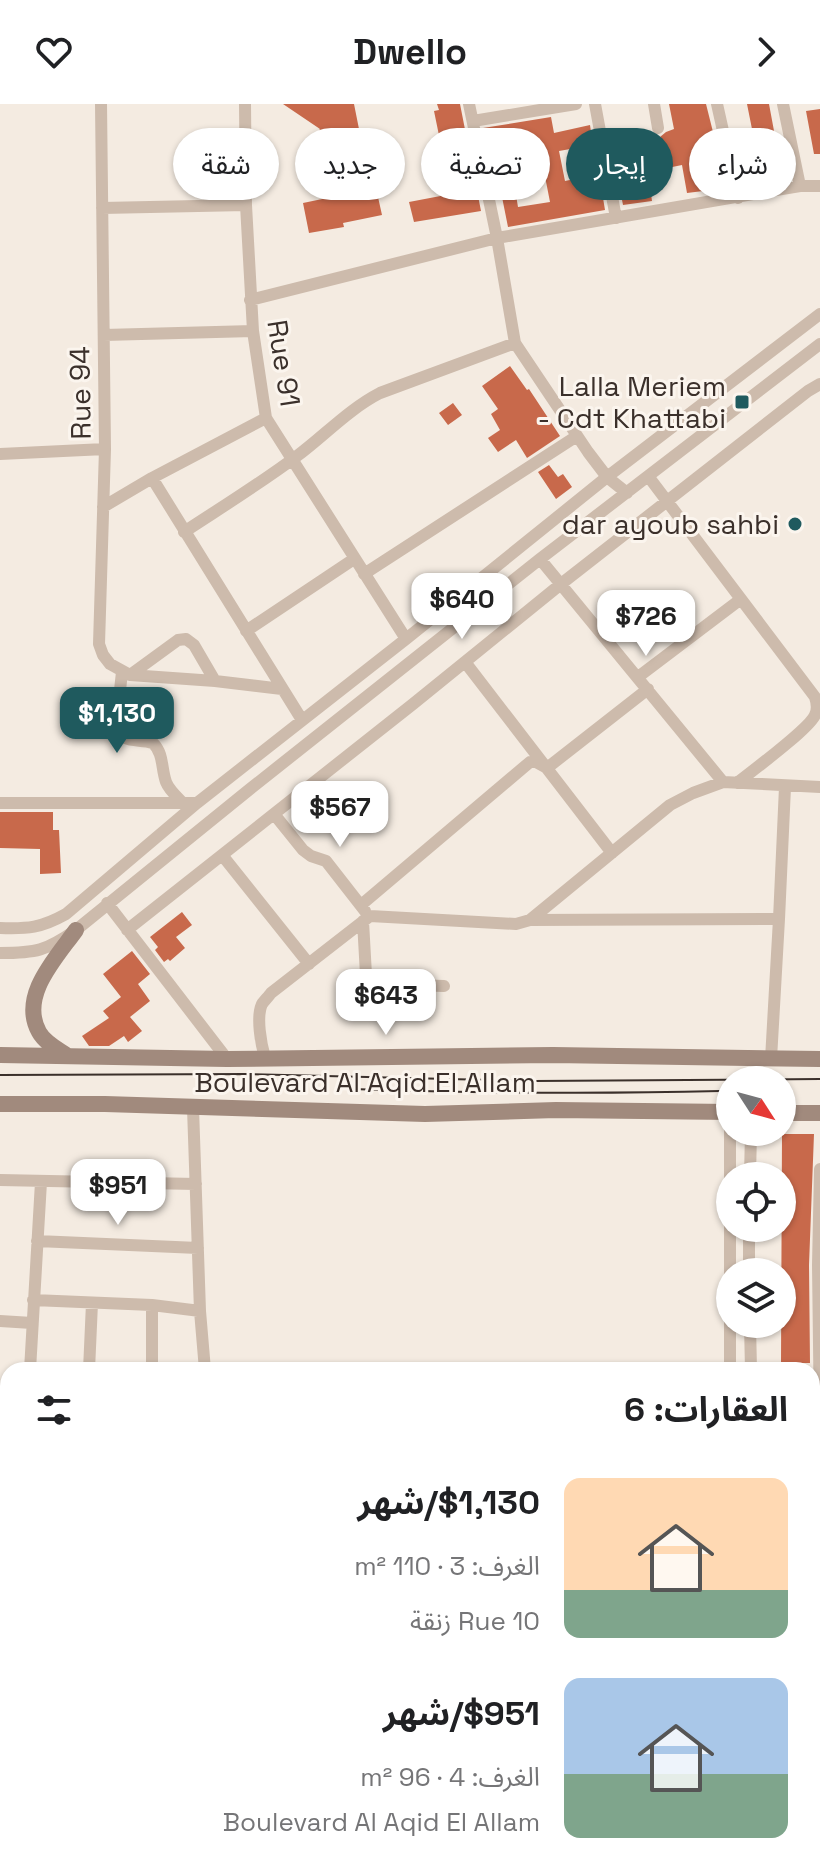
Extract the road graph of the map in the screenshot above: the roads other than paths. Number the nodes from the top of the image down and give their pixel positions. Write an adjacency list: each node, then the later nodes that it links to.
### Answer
1 (101, 104): 17 (street, Rue 94)
2 (245, 104): 16 (street, Rue 91)
3 (469, 104): 9 (street)
4 (576, 104): 9 (street)
5 (595, 104): 18 (street)
6 (654, 104): 10 (street)
7 (717, 104): 11 (street)
8 (783, 104): 12 (street)
9 (473, 121): 19 (street)
10 (658, 128)
11 (722, 128)
12 (800, 186): 13 (street); 14 (street)
13 (820, 186)
14 (796, 187)
15 (726, 200): 18 (street)
16 (246, 205): 17 (street); 20 (street, Rue 91)
17 (102, 208): 23 (street, Rue 94)
18 (616, 218): 19 (street)
19 (497, 238): 20 (street); 24 (street)
20 (250, 300): 22 (street, Rue 91)
21 (820, 314): 33 (street)
22 (253, 331): 23 (street); 27 (street, Rue 91)
23 (104, 335): 29 (street, Rue 94)
24 (515, 343): 28 (street); 31 (street)
25 (820, 344): 32 (street)
26 (820, 384): 36 (street)
27 (266, 418): 31 (street, Rue 91); 34 (street)
28 (577, 436): 33 (street); 41 (street)
29 (105, 449): 30 (street); 37 (street, Rue 94)
30 (0, 454)
31 (293, 460): 38 (street); 39 (street, Rue 91)
32 (648, 476): 35 (street); 36 (street)
33 (607, 477): 35 (street); 45 (street)
34 (152, 478): 37 (street); 38 (street)
35 (627, 493): 40 (street)
36 (668, 502): 42 (street); 43 (street)
37 (103, 507): 47 (street, Rue 94)
38 (184, 532): 44 (street)
39 (354, 559): 41 (street, Rue 91); 44 (street)
40 (540, 559): 42 (street); 64 (street)
41 (364, 574): 45 (street, Rue 91)
42 (561, 584): 46 (street); 48 (street)
43 (741, 599): 48 (street); 55 (street)
44 (246, 631): 50 (street)
45 (406, 639): 52 (street)
46 (465, 662): 53 (street); 61 (street)
47 (126, 674): 49 (street); 49 (street); 59 (street)
48 (638, 677): 51 (street)
49 (215, 681): 50 (street)
50 (282, 689): 52 (street)
51 (648, 689): 53 (street); 54 (street)
52 (302, 720): 60 (street)
53 (547, 768): 62 (street); 65 (street)
54 (723, 782): 55 (street); 62 (street)
55 (737, 783): 56 (street)
56 (785, 787): 57 (street); 67 (street)
57 (820, 787)
58 (0, 803): 59 (street)
59 (183, 803): 60 (street)
60 (197, 803): 69 (street)
61 (274, 814): 63 (street); 65 (street)
62 (612, 853): 68 (street)
63 (222, 855): 71 (street); 73 (street)
64 (107, 903): 70 (street); 71 (street)
65 (361, 905): 66 (street)
66 (366, 919): 68 (street); 73 (street); 74 (street)
67 (779, 919): 68 (street); 79 (street)
68 (530, 920)
69 (0, 928)
70 (76, 930): 72 (street); 76 (main road)
71 (127, 930): 78 (street)
72 (0, 953)
73 (309, 964): 77 (street)
74 (444, 986)
75 (0, 1055): 76 (main road, Boulevard Al Aqid El Allam)
76 (69, 1057): 78 (main road, Boulevard Al Aqid El Allam)
77 (265, 1058): 78 (main road, Boulevard Al Aqid El Allam); 79 (main road, Boulevard Al Aqid El Allam)
78 (227, 1059)
79 (771, 1059): 80 (main road, Boulevard Al Aqid El Allam)
80 (820, 1059)
81 (0, 1104): 82 (main road, Boulevard Al Aqid El Allam)
82 (193, 1108): 83 (main road, Boulevard Al Aqid El Allam); 90 (street)
83 (716, 1112)
84 (796, 1113): 85 (main road)
85 (820, 1113)
86 (730, 1146): 104 (street)
87 (820, 1169): 106 (street)
88 (0, 1180): 89 (street)
89 (41, 1182): 90 (street); 91 (street)
90 (196, 1184): 92 (street)
91 (37, 1241): 92 (street); 93 (street)
92 (198, 1248): 96 (street)
93 (33, 1300): 94 (street); 98 (street)
94 (92, 1303): 95 (street); 101 (street)
95 (152, 1305): 96 (street); 102 (street)
96 (200, 1311): 103 (street)
97 (0, 1321): 98 (street)
98 (32, 1323): 100 (street)
99 (750, 1338): 105 (street)
100 (30, 1362)
101 (89, 1362)
102 (152, 1362)
103 (204, 1362)
104 (730, 1362)
105 (751, 1362)
106 (819, 1362)

